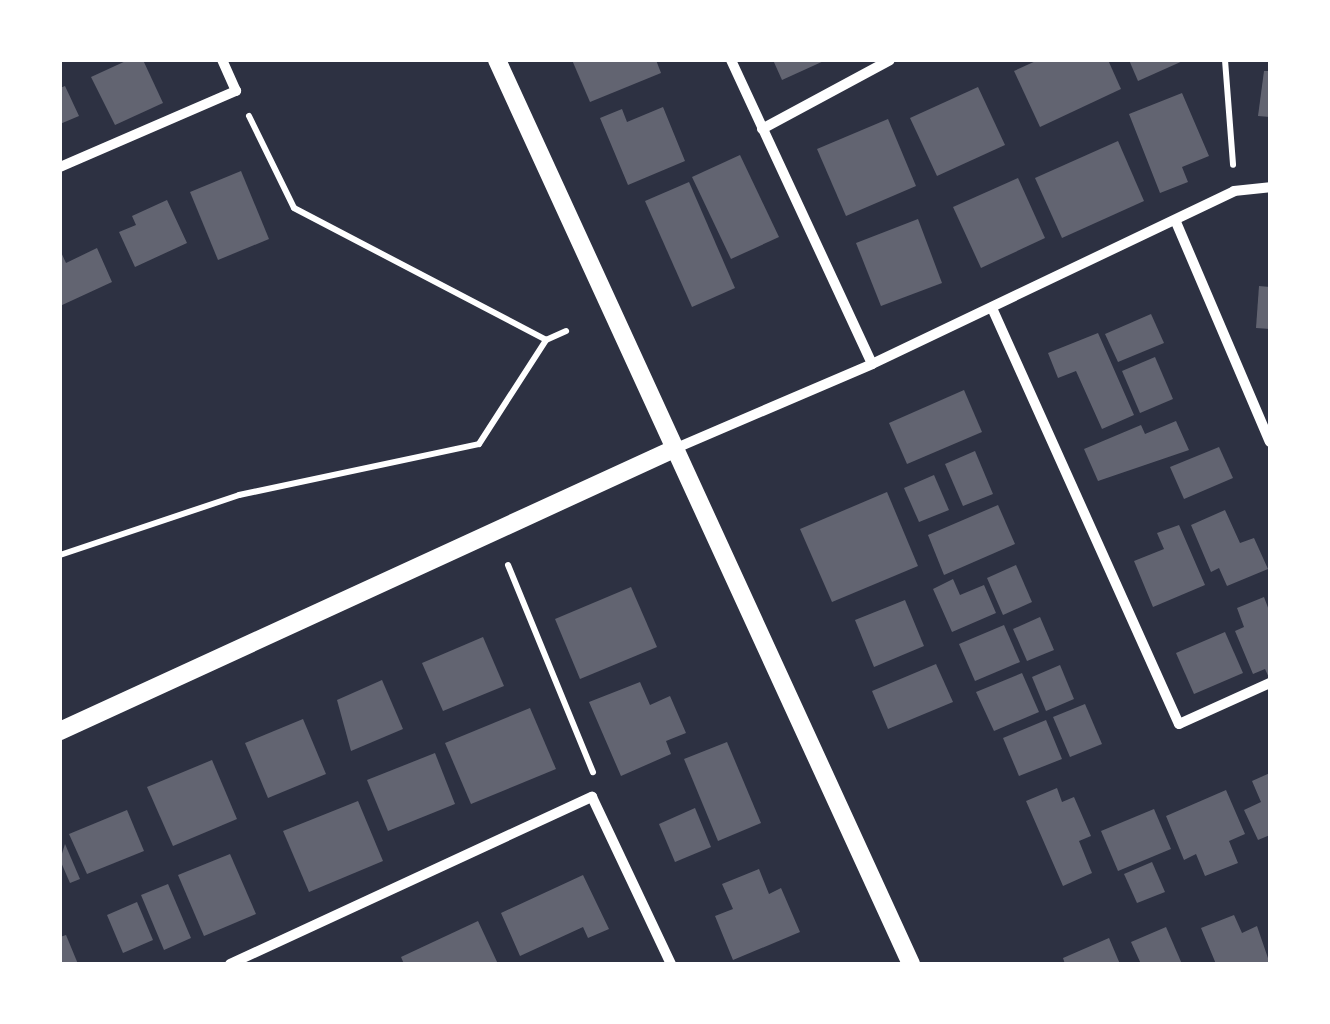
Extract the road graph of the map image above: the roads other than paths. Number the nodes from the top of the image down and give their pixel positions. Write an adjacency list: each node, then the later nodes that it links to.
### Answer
1 (222, 60): 6 (street)
2 (497, 60): 12 (street)
3 (731, 60): 5 (street)
4 (890, 60): 5 (street)
5 (762, 129): 10 (street)
6 (60, 168)
7 (1270, 187): 8 (street)
8 (1176, 222): 9 (street); 11 (street)
9 (992, 308): 10 (street); 13 (street)
10 (872, 364): 12 (street)
11 (1270, 442)
12 (674, 449): 14 (street); 17 (street)
13 (1270, 682)
14 (60, 731)
15 (230, 964): 16 (street)
16 (672, 964)
17 (911, 964)

